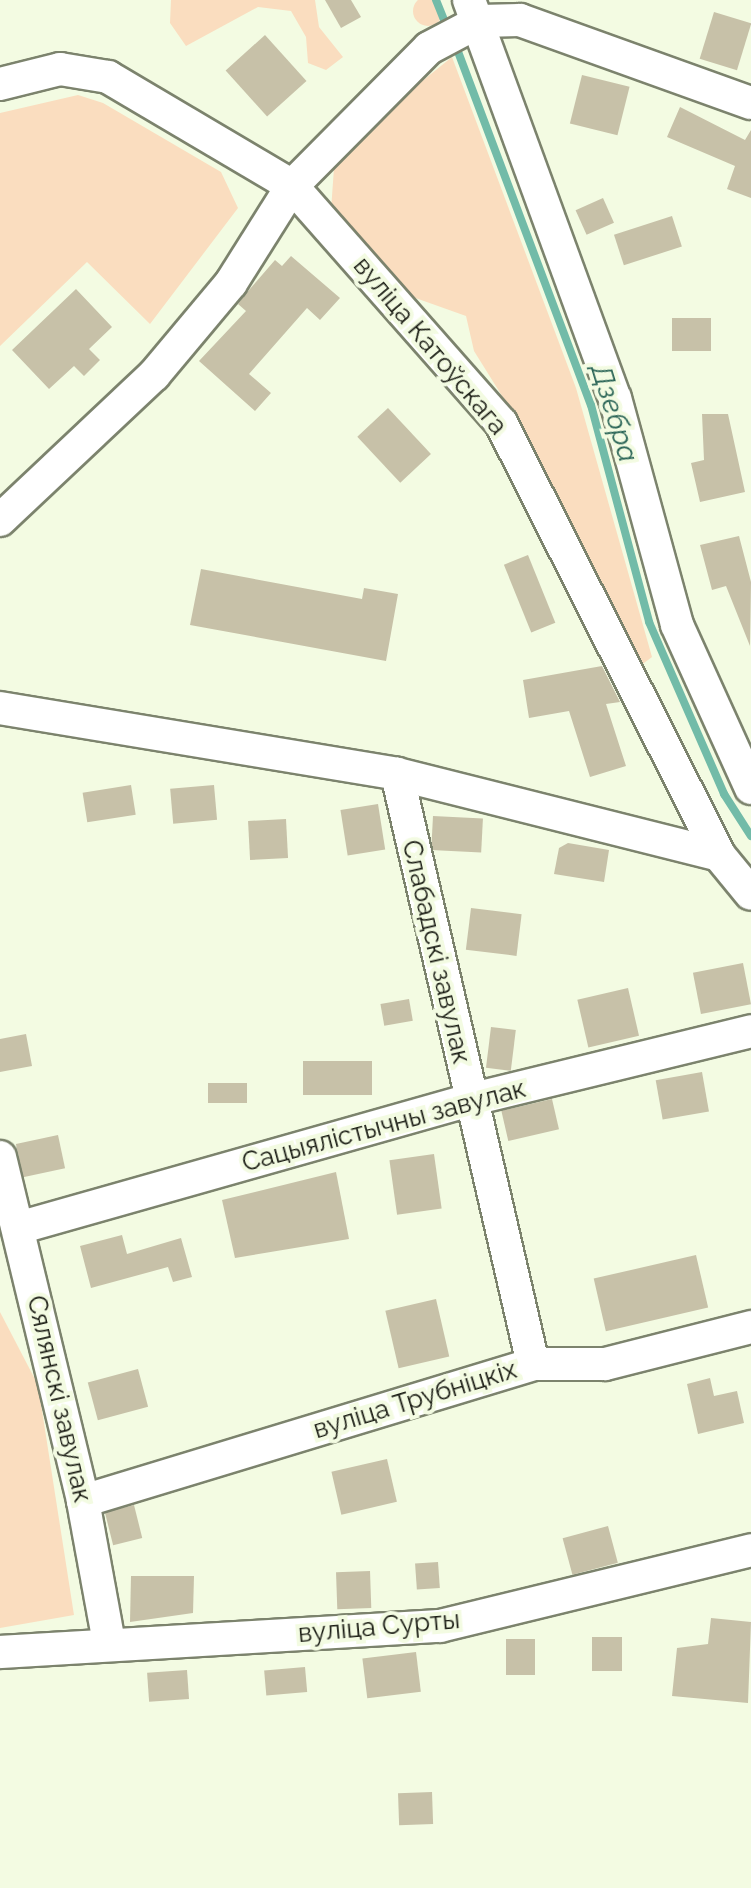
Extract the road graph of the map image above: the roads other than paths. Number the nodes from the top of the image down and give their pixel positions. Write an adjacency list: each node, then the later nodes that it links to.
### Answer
1 (472, 17): 3 (street); 4 (street); 8 (street)
2 (0, 84): 4 (street, вуліца Катоўскага)
3 (751, 103)
4 (292, 186): 5 (street); 9 (street, вуліца Катоўскага)
5 (0, 520)
6 (0, 708): 7 (street)
7 (397, 774): 9 (street); 12 (street, Слабадскі завулак)
8 (751, 788)
9 (719, 855): 10 (street, вуліца Катоўскага)
10 (751, 894)
11 (751, 1031): 12 (street, Сацыялістычны завулак)
12 (469, 1100): 14 (street, Сацыялістычны завулак); 16 (street, Слабадскі завулак)
13 (0, 1157): 14 (street, Сялянскі завулак)
14 (18, 1228): 17 (street, Сялянскі завулак)
15 (751, 1327): 16 (street, вуліца Трубніцкіх)
16 (533, 1364): 17 (street, вуліца Трубніцкіх)
17 (83, 1501): 19 (street, Сялянскі завулак)
18 (751, 1550): 19 (street, вуліца Сурты)
19 (109, 1642): 20 (street, вуліца Сурты)
20 (0, 1652)

